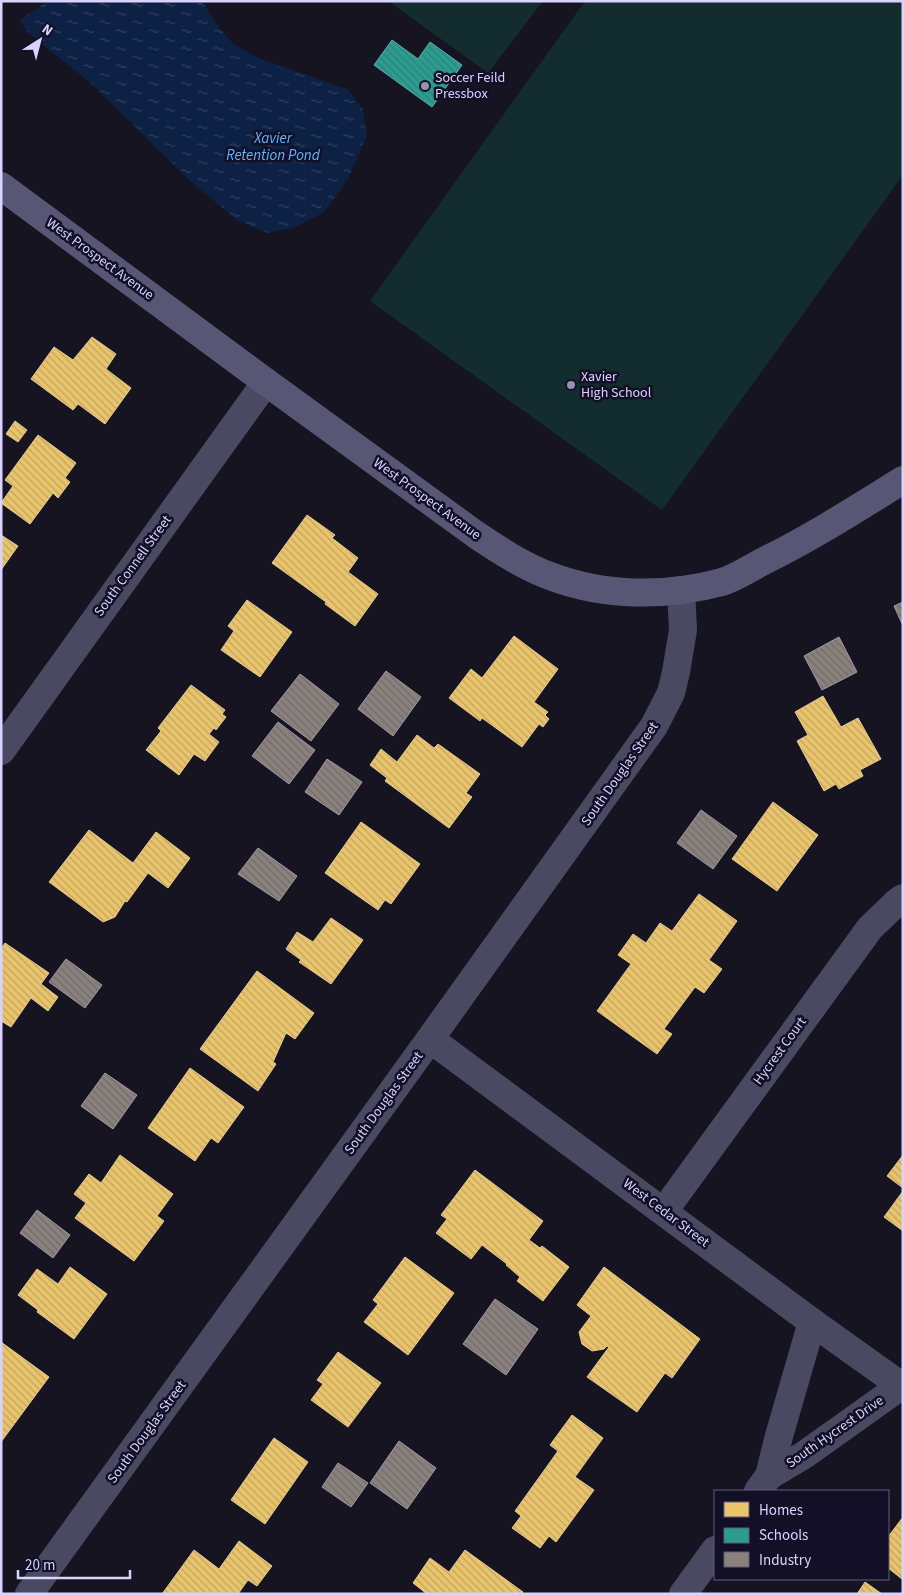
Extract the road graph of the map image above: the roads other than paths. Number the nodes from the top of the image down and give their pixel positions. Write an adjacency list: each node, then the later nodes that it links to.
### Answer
1 (1, 186): 2 (main road, West Prospect Avenue)
2 (266, 382): 4 (main road, West Prospect Avenue); 5 (street, South Connell Street)
3 (903, 480): 4 (main road, West Prospect Avenue)
4 (681, 590): 7 (street, South Douglas Street)
5 (1, 751)
6 (903, 898): 8 (street, Hycrest Court)
7 (430, 1039): 8 (street, West Cedar Street); 13 (street, South Douglas Street)
8 (664, 1211): 9 (street, West Cedar Street)
9 (812, 1322): 10 (street, West Cedar Street); 11 (street, South Hycrest Drive)
10 (902, 1386): 11 (street, South Hycrest Drive)
11 (763, 1484)
12 (714, 1551): 14 (street)
13 (30, 1594)
14 (683, 1594)

